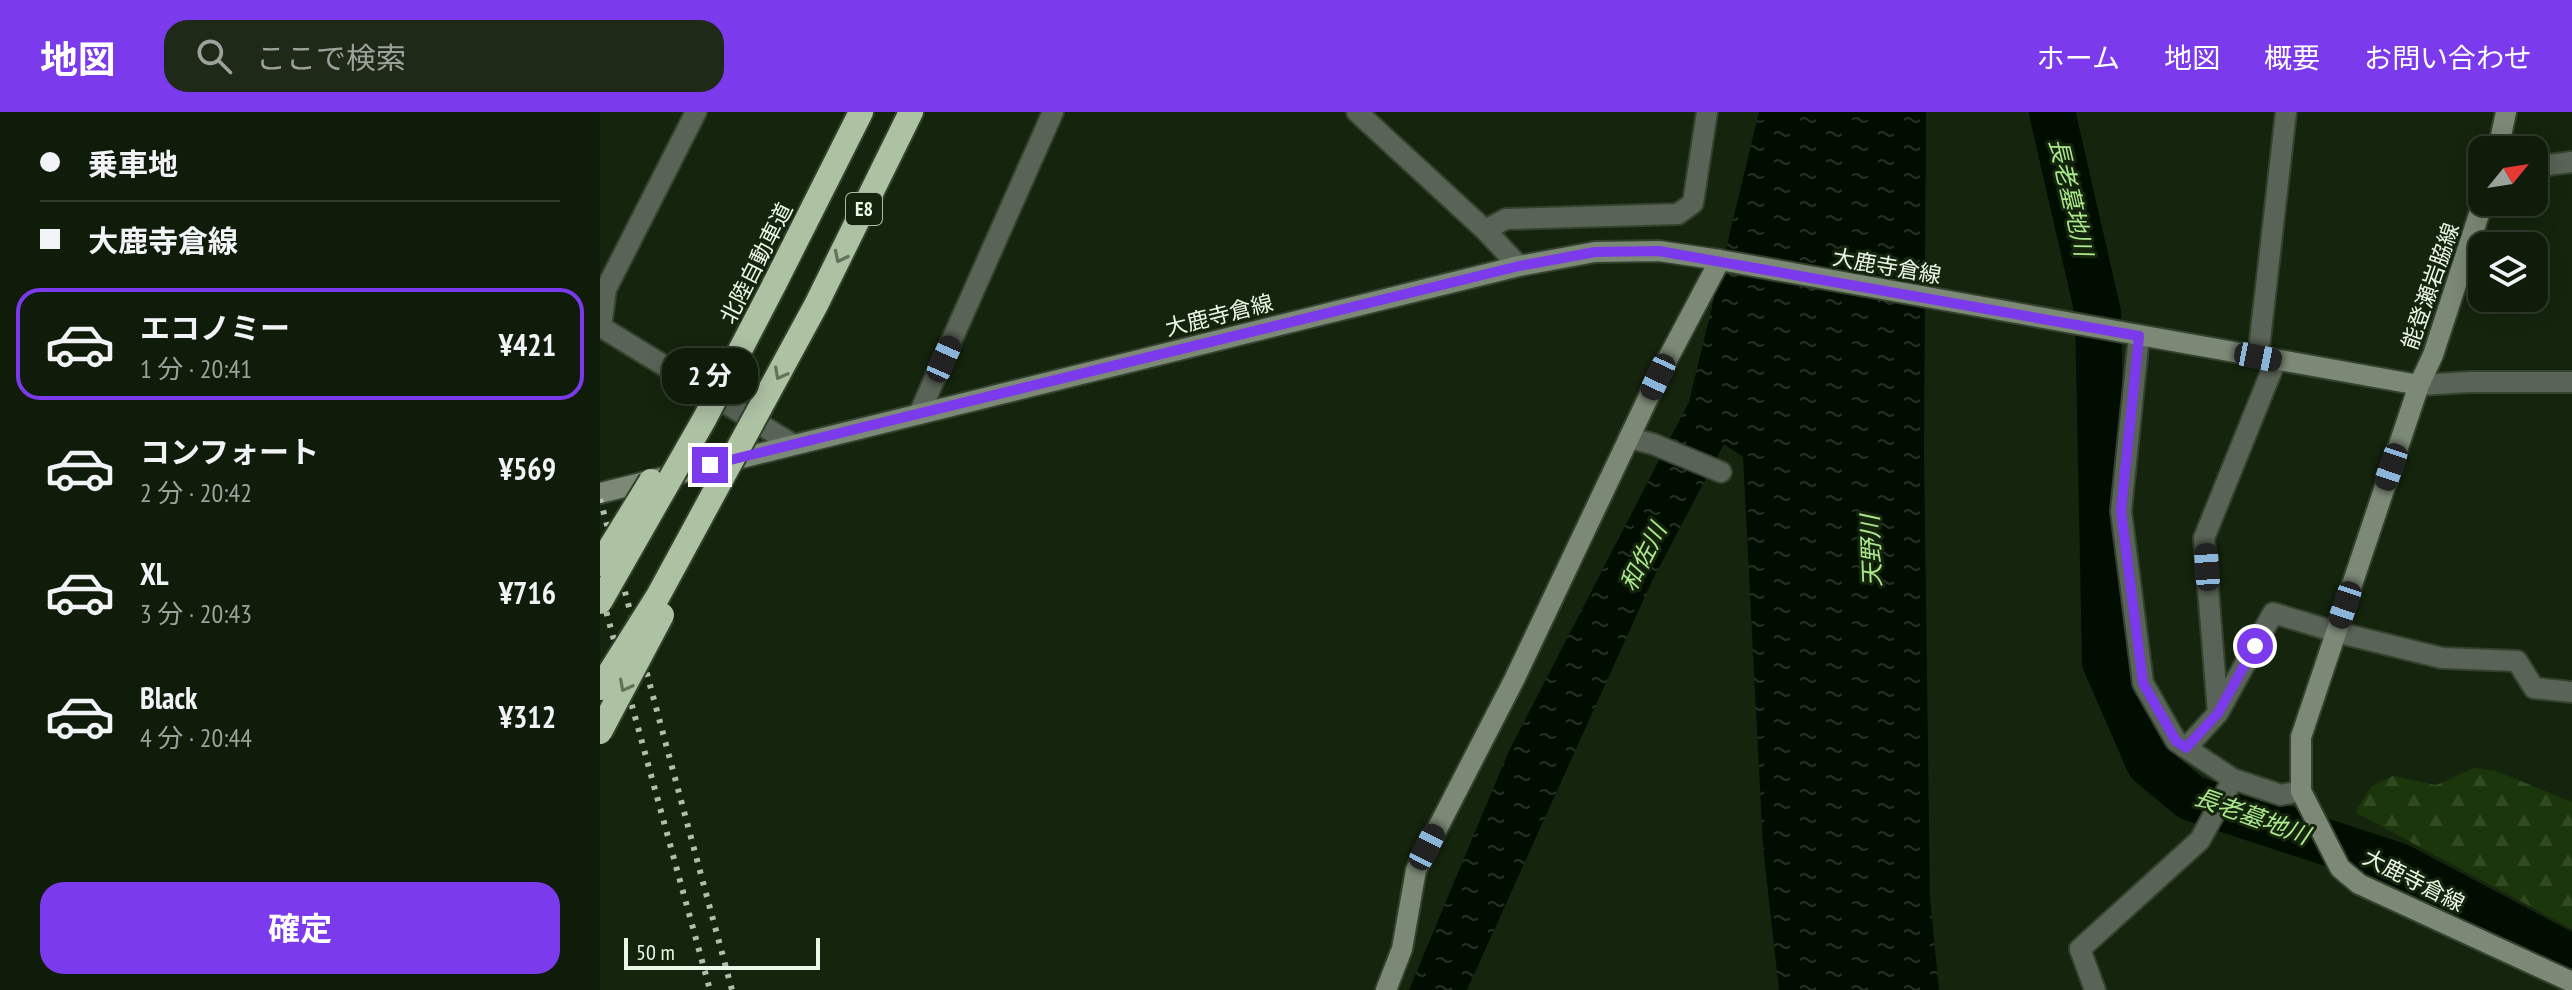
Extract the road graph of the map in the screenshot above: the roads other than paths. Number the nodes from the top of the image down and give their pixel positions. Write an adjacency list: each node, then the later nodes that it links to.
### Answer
1 (696, 112): 24 (street)
2 (858, 112): 16 (highway, 北陸自動車道 / E8)
3 (911, 112): 23 (highway, E8, one-way to 23, bridge)
4 (1053, 112): 21 (street)
5 (1357, 112): 13 (street)
6 (1707, 112): 13 (street)
7 (2286, 112): 18 (street)
8 (2506, 112): 9 (main road)
9 (2501, 136)
10 (2572, 162): 11 (street)
11 (2548, 165)
12 (2478, 216): 20 (main road, 能登瀬岩脇線)
13 (1485, 230): 15 (street)
14 (1728, 262): 15 (main road, 大鹿寺倉線); 17 (main road, 大鹿寺倉線); 22 (main road)
15 (1519, 266): 21 (main road, 大鹿寺倉線)
16 (769, 282): 27 (highway, bridge); 28 (highway, 北陸自動車道 / E8, bridge)
17 (2139, 336): 18 (main road, 大鹿寺倉線); 34 (street)
18 (2267, 358): 20 (main road, 大鹿寺倉線); 32 (street)
19 (2572, 382): 20 (street)
20 (2419, 385): 29 (main road, 大鹿寺倉線)
21 (919, 414): 24 (main road, 大鹿寺倉線)
22 (1629, 438): 25 (street); 38 (main road)
23 (745, 439): 30 (highway, E8, bridge); 33 (highway, one-way to 33, bridge)
24 (792, 444): 26 (main road, 大鹿寺倉線)
25 (1721, 472)
26 (600, 493)
27 (600, 564)
28 (600, 602)
29 (2336, 632): 31 (street); 32 (street); 36 (main road, 大鹿寺倉線)
30 (600, 688)
31 (2572, 692)
32 (2218, 713): 34 (street)
33 (600, 732)
34 (2186, 748): 35 (street)
35 (2231, 782): 36 (street); 39 (street)
36 (2304, 798): 37 (main road, 大鹿寺倉線)
37 (2572, 982)
38 (1386, 990)
39 (2095, 990)

